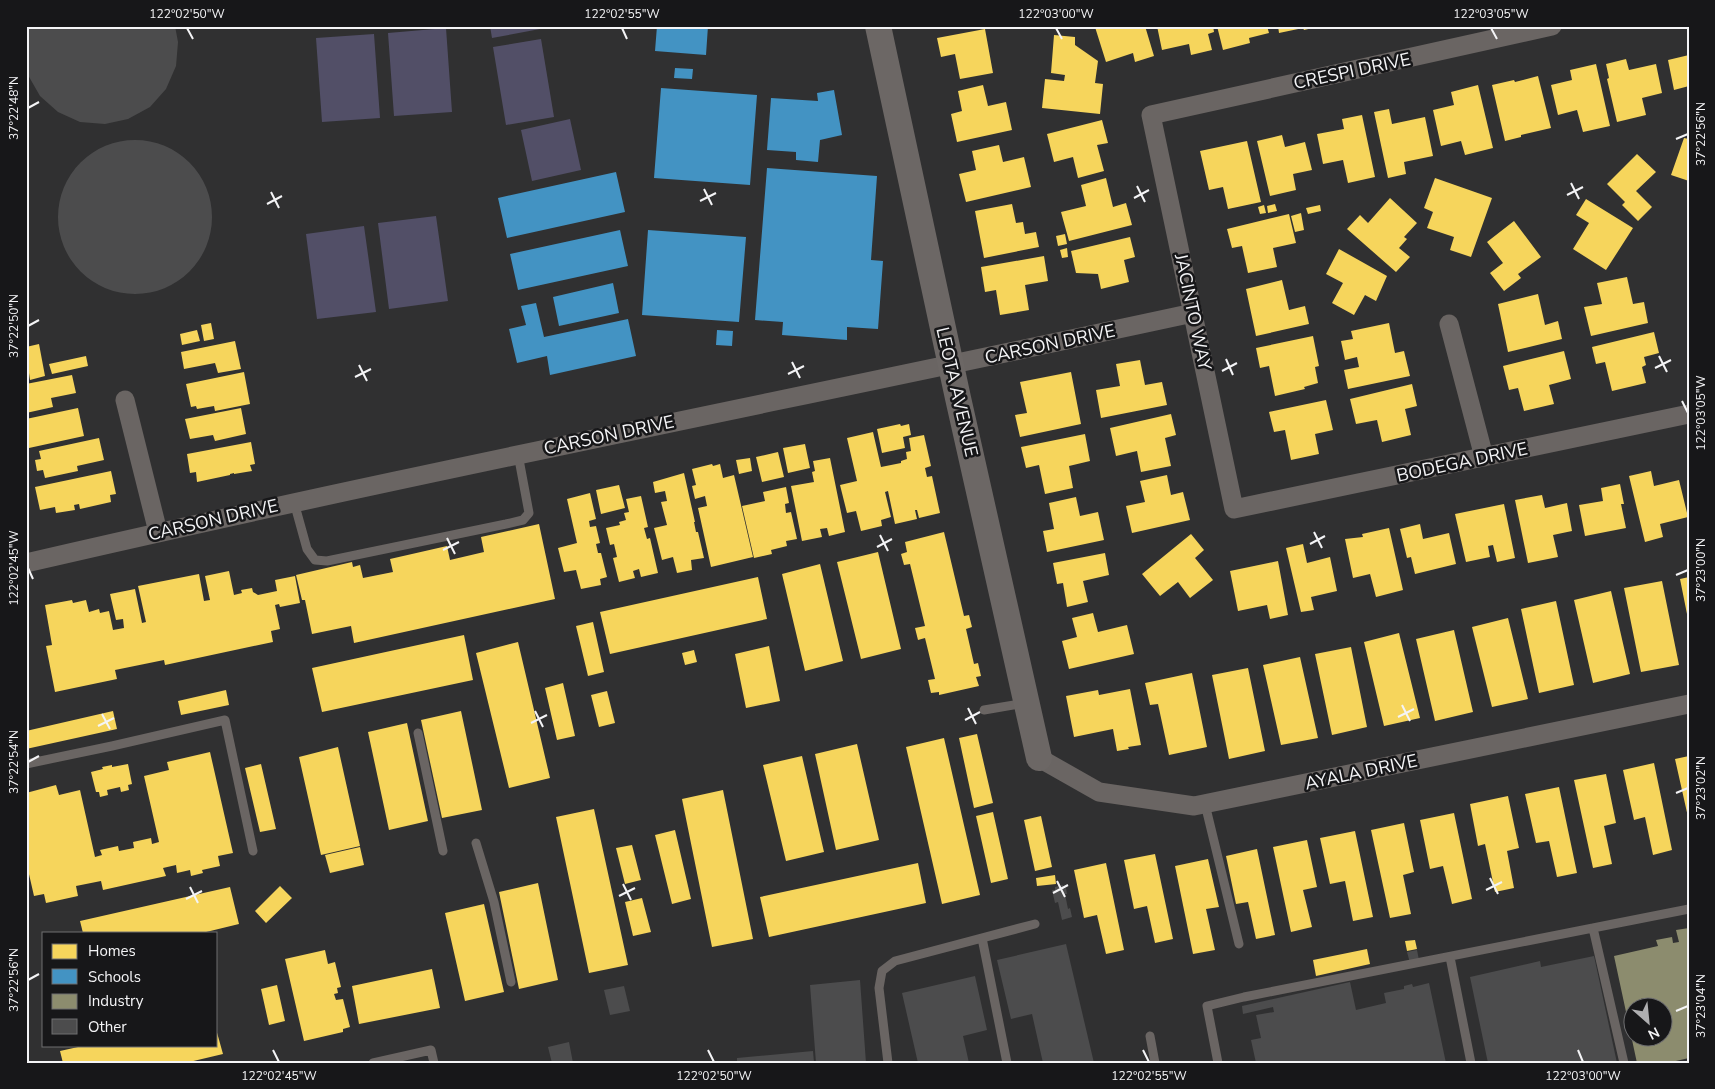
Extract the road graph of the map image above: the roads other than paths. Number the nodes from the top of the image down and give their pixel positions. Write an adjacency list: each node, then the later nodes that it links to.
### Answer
1 (878, 26): 6 (street, LEOTA AVENUE)
2 (1552, 26): 3 (street, CRESPI DRIVE)
3 (1151, 115): 4 (street, JACINTO WAY)
4 (1193, 313): 6 (street, CARSON DRIVE); 12 (street, JACINTO WAY)
5 (1450, 324): 10 (street)
6 (951, 366): 9 (street, CARSON DRIVE); 15 (street, LEOTA AVENUE)
7 (125, 400): 13 (street)
8 (1689, 414): 10 (street, BODEGA DRIVE)
9 (518, 454): 11 (street, CARSON DRIVE); 11 (lane)
10 (1484, 457): 12 (street, BODEGA DRIVE)
11 (294, 502): 13 (street, CARSON DRIVE)
12 (1234, 509)
13 (158, 532): 14 (street, CARSON DRIVE)
14 (26, 562)
15 (1028, 702): 17 (lane); 19 (street, LEOTA AVENUE)
16 (1689, 704): 21 (street, AYALA DRIVE)
17 (984, 710)
18 (418, 733): 24 (lane)
19 (1039, 758): 21 (street, AYALA DRIVE)
20 (26, 764): 23 (lane)
21 (1205, 804): 29 (lane)
22 (476, 843): 31 (lane)
23 (253, 851)
24 (443, 851)
25 (1689, 909): 27 (lane)
26 (1035, 924): 28 (lane)
27 (1593, 928): 30 (lane); 40 (lane)
28 (982, 938): 35 (lane); 36 (lane)
29 (1239, 944)
30 (1450, 956): 38 (lane); 39 (lane)
31 (511, 982)
32 (1150, 1036): 37 (lane)
33 (373, 1063): 34 (lane)
34 (434, 1063)
35 (888, 1063)
36 (1007, 1063)
37 (1155, 1063)
38 (1218, 1063)
39 (1471, 1063)
40 (1624, 1063)

